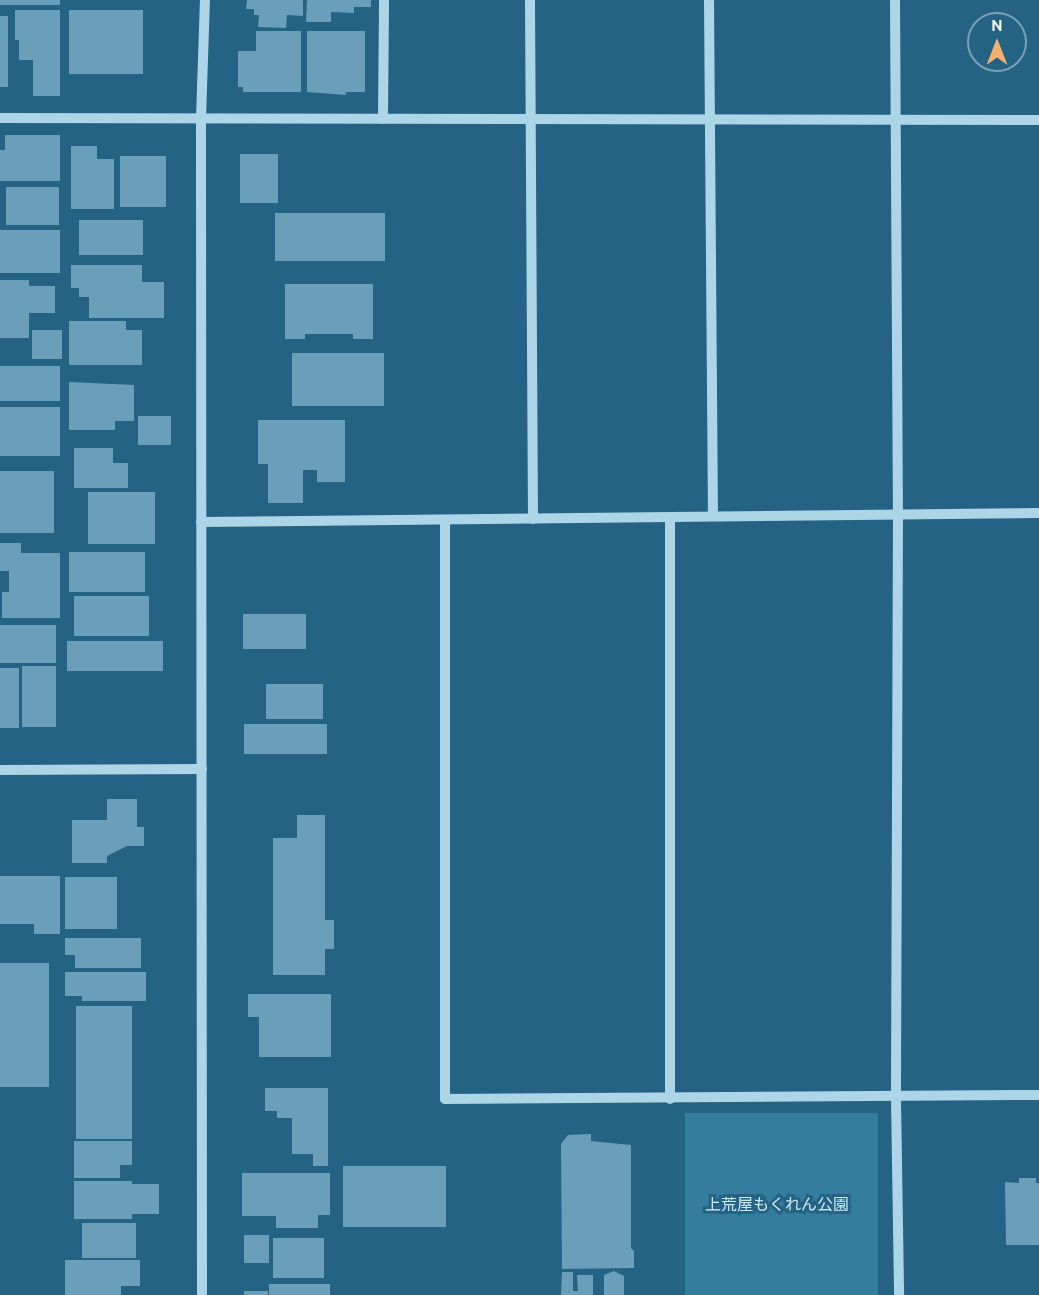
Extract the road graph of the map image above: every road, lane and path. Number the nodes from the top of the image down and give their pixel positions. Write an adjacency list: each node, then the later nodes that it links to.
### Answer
1 (205, 0): 7 (street)
2 (384, 0): 8 (street)
3 (530, 0): 9 (street)
4 (709, 0): 10 (street)
5 (895, 0): 11 (street)
6 (0, 118): 7 (street)
7 (201, 119): 8 (street); 19 (street)
8 (383, 119): 9 (street)
9 (531, 119): 10 (street); 17 (street)
10 (711, 119): 11 (street); 15 (street)
11 (895, 119): 12 (street); 14 (street)
12 (1039, 120)
13 (1039, 513): 14 (street)
14 (898, 515): 15 (street); 23 (street)
15 (713, 516): 16 (street)
16 (670, 517): 17 (street); 24 (street)
17 (533, 519): 18 (street)
18 (445, 520): 19 (street); 24 (street)
19 (201, 522): 20 (street)
20 (202, 769): 21 (street); 25 (street)
21 (0, 770)
22 (1039, 1095): 23 (street)
23 (896, 1098): 24 (street); 26 (street)
24 (670, 1100)
25 (202, 1295)
26 (899, 1295)

